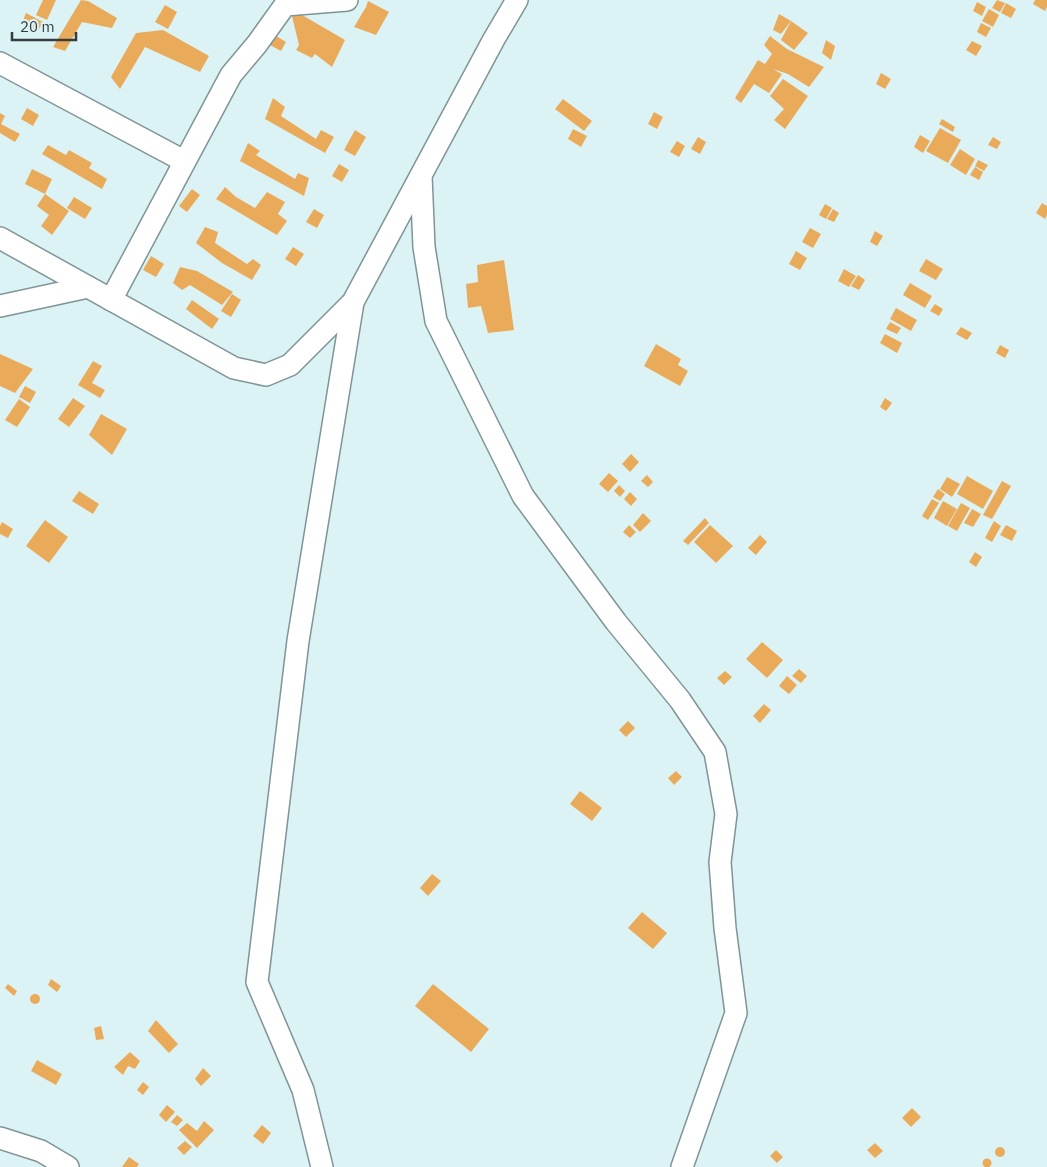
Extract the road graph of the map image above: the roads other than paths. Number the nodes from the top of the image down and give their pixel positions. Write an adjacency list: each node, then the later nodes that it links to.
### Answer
1 (347, 0): 4 (street)
2 (517, 0): 5 (street)
3 (0, 63): 4 (street)
4 (184, 161): 8 (street)
5 (421, 176): 9 (street); 14 (street)
6 (0, 238): 7 (street)
7 (88, 287): 8 (street); 10 (street)
8 (112, 300): 9 (street)
9 (353, 302): 13 (street)
10 (0, 306)
11 (0, 1138): 12 (street)
12 (68, 1167)
13 (322, 1167)
14 (682, 1167)

